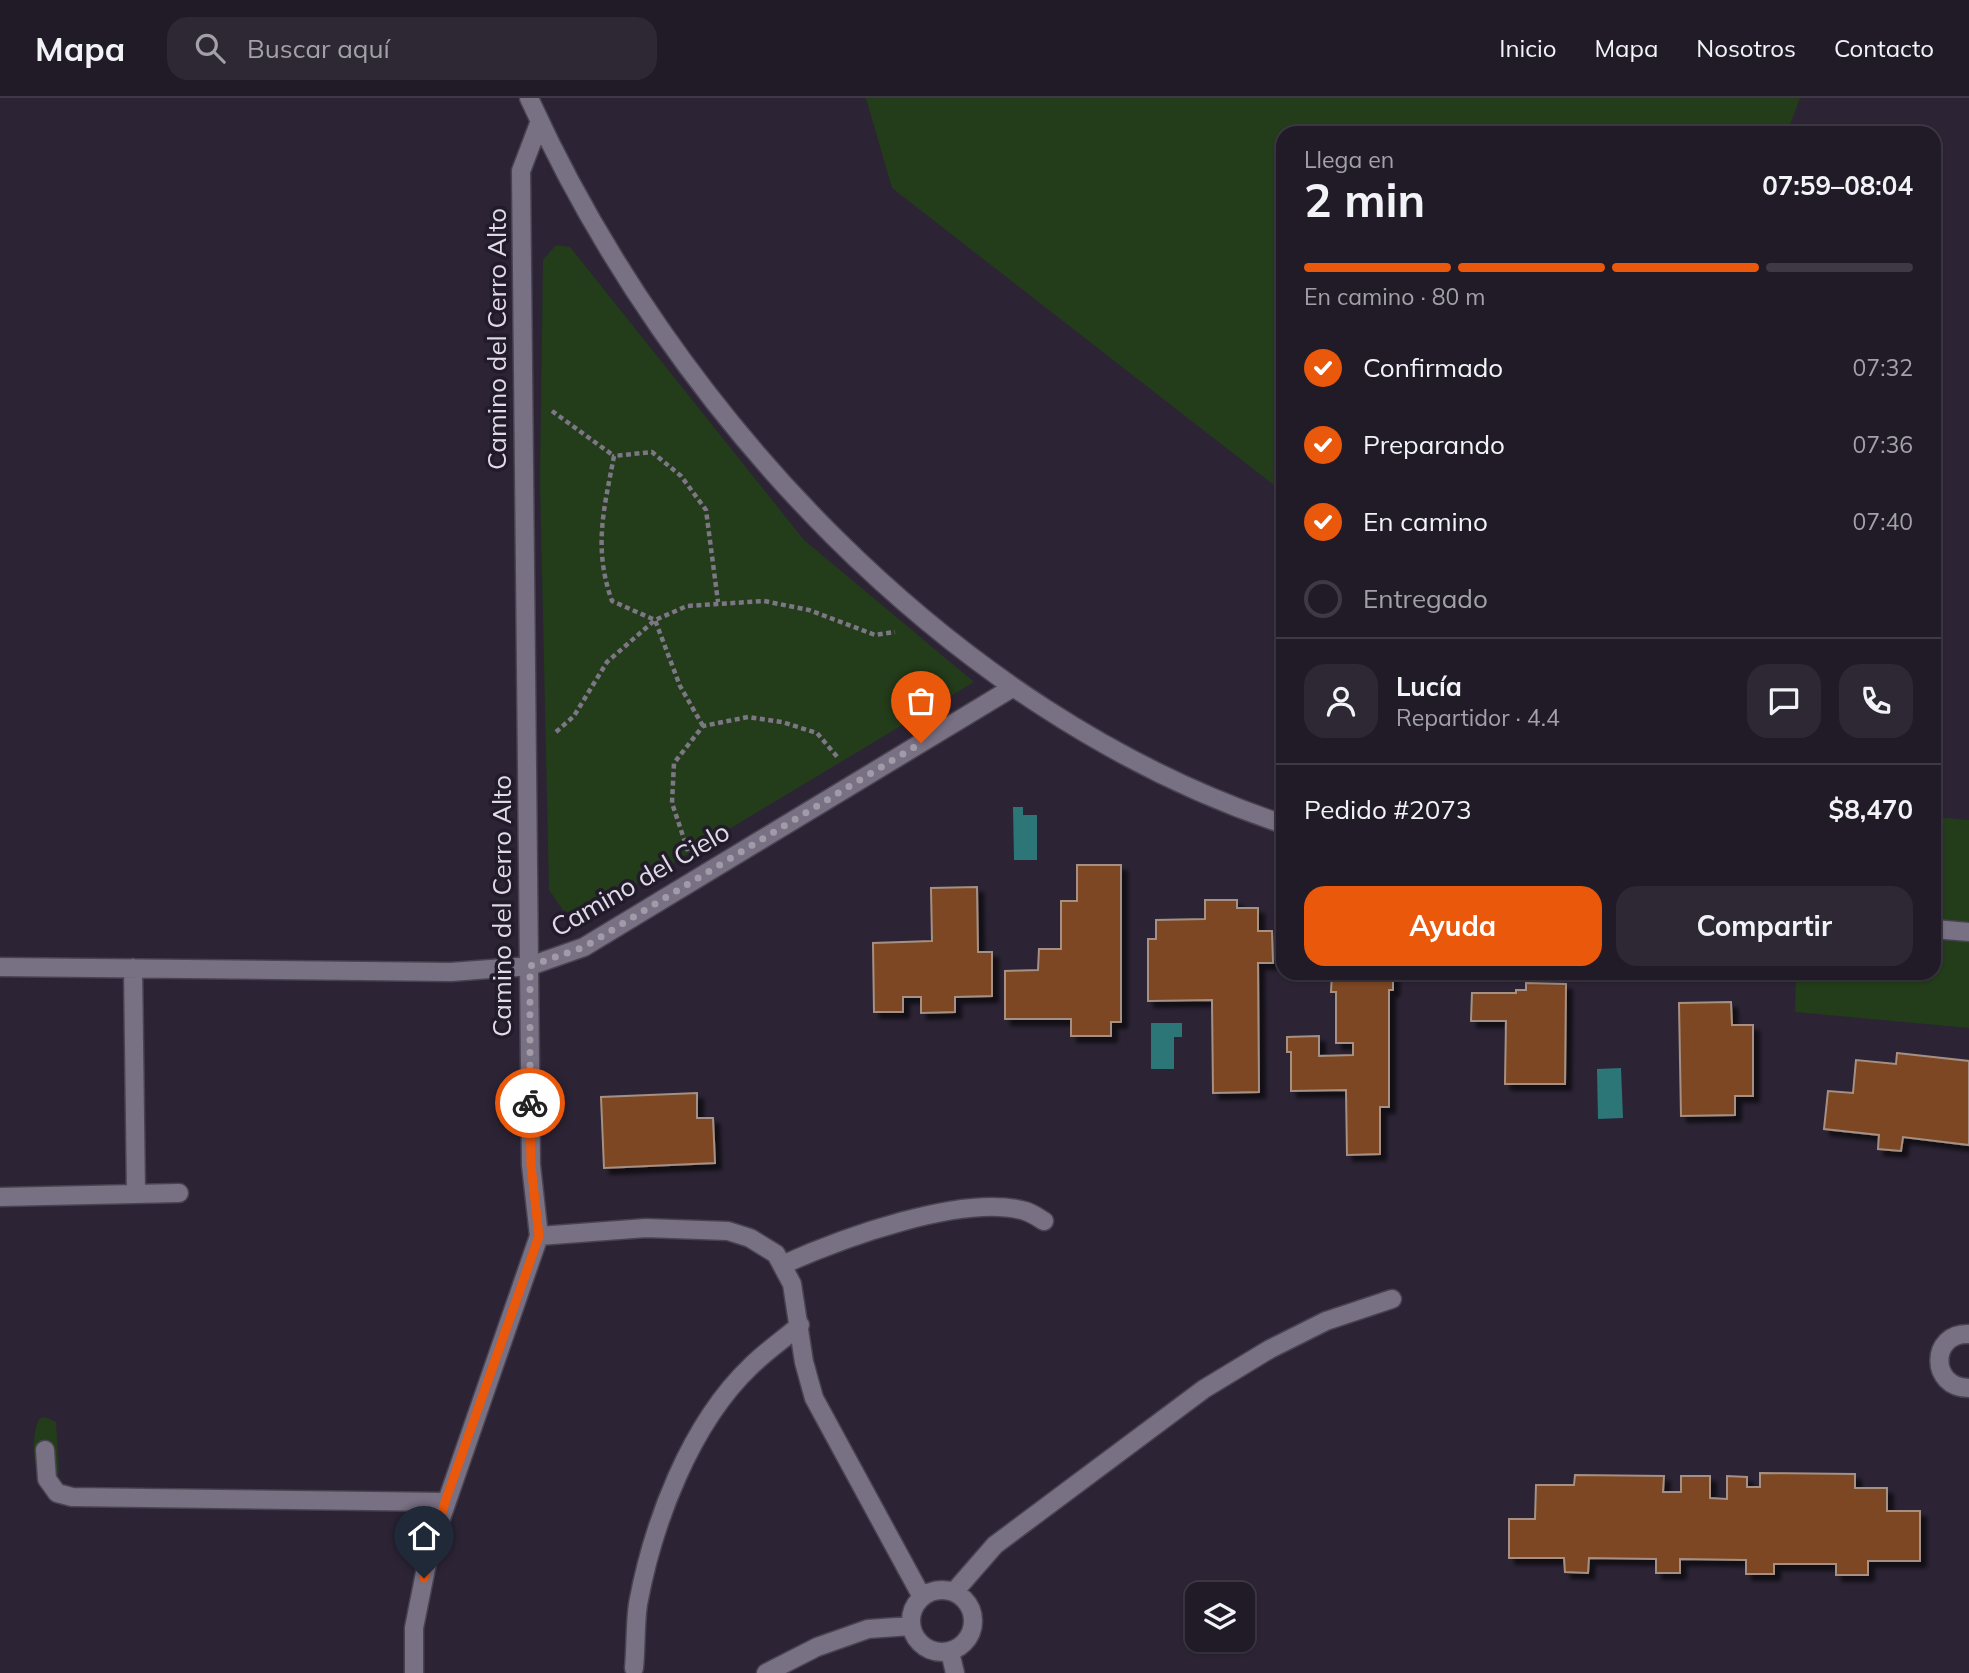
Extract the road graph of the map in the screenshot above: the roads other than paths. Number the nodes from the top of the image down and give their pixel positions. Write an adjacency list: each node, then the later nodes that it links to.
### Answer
1 (529, 98): 2 (street)
2 (540, 121): 3 (street); 7 (street, Camino del Cerro Alto)
3 (1012, 688): 4 (street); 7 (street, Camino del Cielo)
4 (1276, 821)
5 (1941, 930): 6 (street)
6 (1969, 932)
7 (530, 966): 9 (street, Camino del Cielo); 14 (street, Camino del Cerro Alto)
8 (0, 967): 9 (street, Camino del Cielo)
9 (133, 968): 11 (street)
10 (179, 1193): 11 (street)
11 (136, 1194): 12 (street)
12 (0, 1197)
13 (1044, 1221): 15 (street)
14 (539, 1236): 15 (street); 21 (street, Camino del Cerro Alto)
15 (782, 1265): 17 (street)
16 (1392, 1299): 22 (street)
17 (800, 1325): 23 (street); 26 (street)
18 (1969, 1334): 19 (street)
19 (1969, 1388)
20 (45, 1450): 21 (street)
21 (445, 1502): 27 (street, Camino del Cerro Alto)
22 (954, 1592): 23 (street); 25 (street)
23 (922, 1597): 24 (street)
24 (911, 1626): 25 (street); 28 (street)
25 (950, 1652): 29 (street)
26 (635, 1668)
27 (414, 1673)
28 (766, 1673)
29 (955, 1673)

